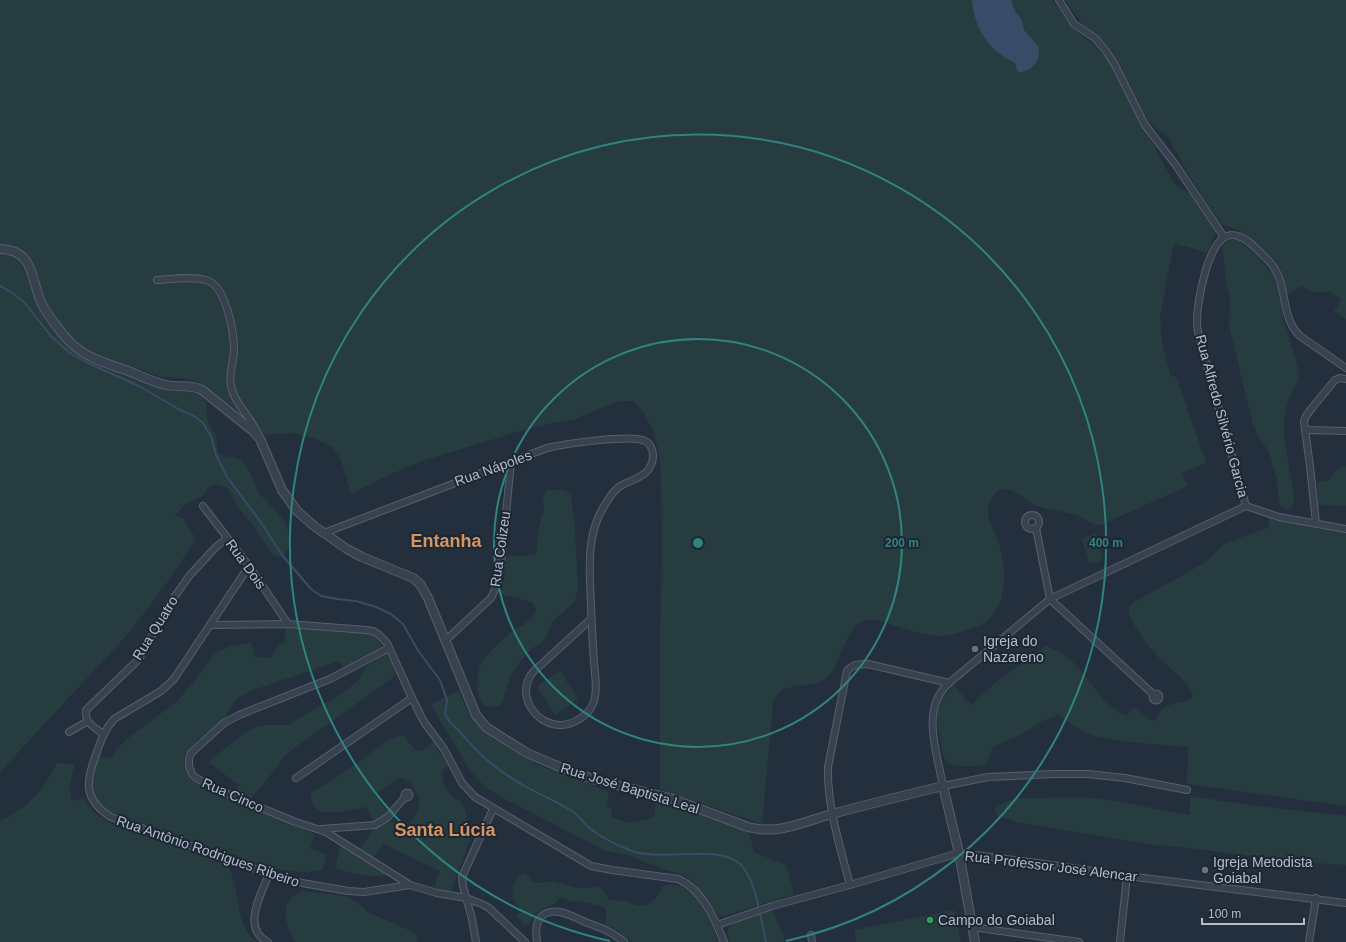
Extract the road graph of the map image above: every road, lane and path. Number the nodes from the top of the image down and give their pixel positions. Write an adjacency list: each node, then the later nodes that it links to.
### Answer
1 (1059, 0): 2 (street)
2 (1224, 237): 5 (street); 12 (street, Rua Alfredo Silvério Garcia)
3 (0, 249): 9 (street, Rua José Baptista Leal)
4 (157, 280): 9 (street)
5 (1346, 368)
6 (1346, 379): 7 (street)
7 (1305, 430): 8 (street); 13 (street)
8 (1346, 431)
9 (260, 439): 16 (street, Rua José Baptista Leal)
10 (510, 462): 16 (street, Rua Nápoles); 20 (street, Rua Nápoles); 23 (street, Rua Colizeu)
11 (203, 506): 17 (street, Rua Dois)
12 (1246, 506): 13 (street); 19 (street)
13 (1316, 523): 15 (street)
14 (1036, 528): 19 (street)
15 (1346, 529)
16 (324, 533): 23 (street, Rua José Baptista Leal)
17 (227, 538): 18 (street, Rua Dois); 28 (street, Rua Quatro)
18 (249, 566): 21 (street, Rua Dois); 22 (street, Rua Antônio Rodrigues Ribeiro)
19 (1050, 599): 25 (street); 26 (street)
20 (591, 619): 20 (street)
21 (288, 624): 22 (street); 24 (street)
22 (210, 625): 30 (street, Rua Antônio Rodrigues Ribeiro)
23 (446, 640): 36 (street, Rua José Baptista Leal)
24 (390, 648): 27 (street); 37 (street, Rua Cinco)
25 (949, 682): 32 (street); 36 (street)
26 (1154, 695)
27 (412, 698): 31 (street); 35 (street)
28 (88, 721): 29 (street); 30 (street)
29 (69, 732)
30 (103, 734): 39 (street, Rua Antônio Rodrigues Ribeiro)
31 (296, 778)
32 (943, 786): 33 (street, Rua José Baptista Leal); 36 (street, Rua José Baptista Leal); 38 (street)
33 (1187, 790)
34 (405, 797): 37 (street)
35 (493, 809): 43 (street); 46 (street)
36 (832, 814): 42 (street)
37 (318, 829): 41 (street, Rua Cinco)
38 (959, 853): 40 (street, Rua Professor José Alencar); 42 (street, Rua Professor José Alencar); 47 (street)
39 (269, 874): 41 (street, Rua Antônio Rodrigues Ribeiro); 48 (street)
40 (1127, 876): 44 (street, Rua Professor José Alencar); 56 (street)
41 (410, 885): 43 (street)
42 (850, 885): 46 (street, Rua Professor José Alencar)
43 (466, 898): 49 (street); 50 (street)
44 (1316, 898): 45 (street, Rua Professor José Alencar); 57 (street)
45 (1346, 903)
46 (717, 925): 53 (street)
47 (972, 927): 54 (street); 55 (street)
48 (268, 942)
49 (476, 942)
50 (525, 942)
51 (537, 942): 52 (street)
52 (624, 942)
53 (724, 942)
54 (975, 942)
55 (1079, 942)
56 (1120, 942)
57 (1309, 942)

